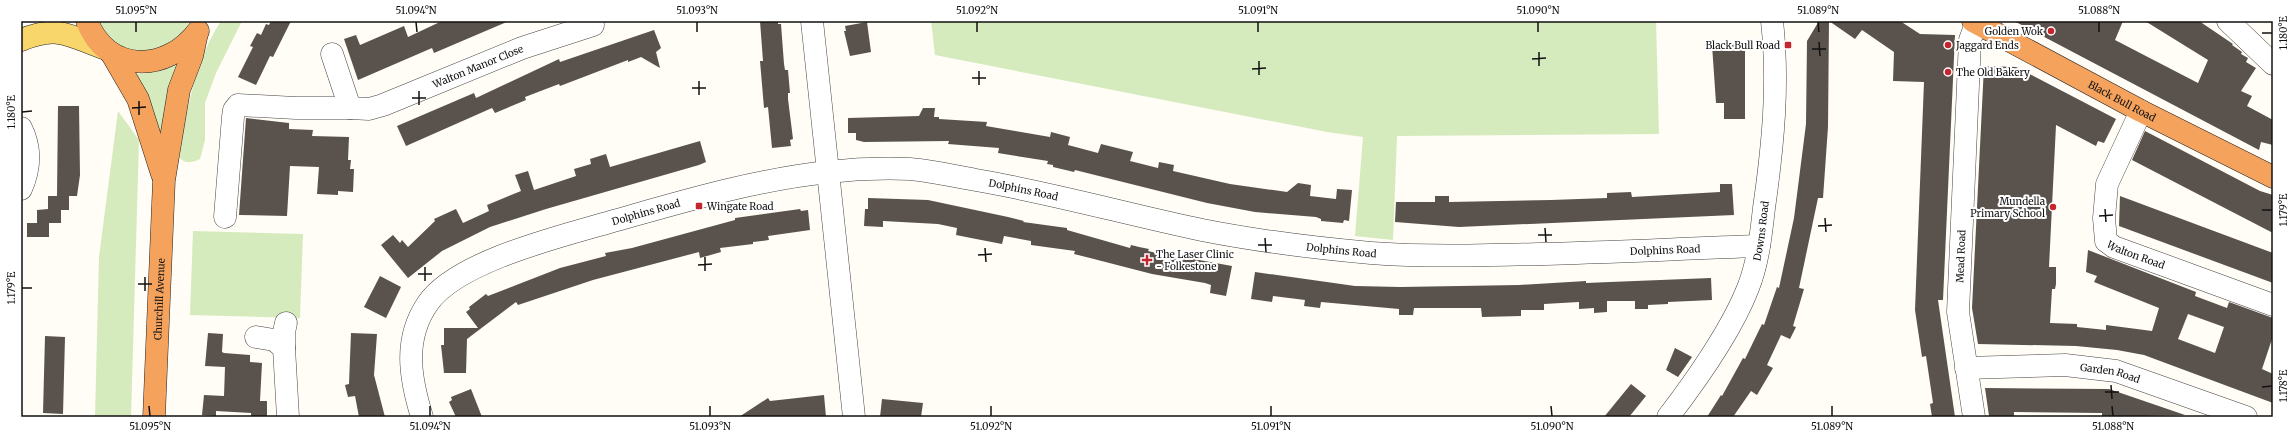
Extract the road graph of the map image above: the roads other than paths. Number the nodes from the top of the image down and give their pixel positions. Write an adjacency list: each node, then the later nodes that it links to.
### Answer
1 (87, 21): 9 (highway, Churchill Avenue)
2 (812, 21): 15 (street)
3 (1772, 21): 20 (street, Downs Road)
4 (2228, 21): 11 (street)
5 (1975, 22): 13 (highway, Black Bull Road); 25 (street, Mead Road)
6 (581, 25): 12 (street, Walton Manor Close)
7 (201, 27): 9 (highway); 17 (highway, Churchill Avenue)
8 (21, 40): 9 (main road)
9 (108, 52): 17 (highway, Churchill Avenue)
10 (332, 54): 12 (street)
11 (2273, 64)
12 (353, 108): 19 (street, Walton Manor Close)
13 (2141, 112): 16 (highway, Black Bull Road); 21 (street, Walton Road)
14 (21, 128): 18 (street)
15 (827, 172): 20 (street, Dolphins Road); 28 (street, Dolphins Road); 29 (street)
16 (2273, 177)
17 (164, 180): 26 (highway, Churchill Avenue)
18 (21, 189)
19 (225, 217)
20 (1759, 246): 30 (street, Downs Road)
21 (2273, 305)
22 (286, 323): 24 (street)
23 (256, 337): 24 (street)
24 (284, 348): 27 (street)
25 (1966, 368): 31 (street, Mead Road); 32 (street, Garden Road)
26 (154, 417)
27 (288, 417)
28 (422, 417)
29 (854, 417)
30 (1668, 417)
31 (1974, 417)
32 (2246, 417)

